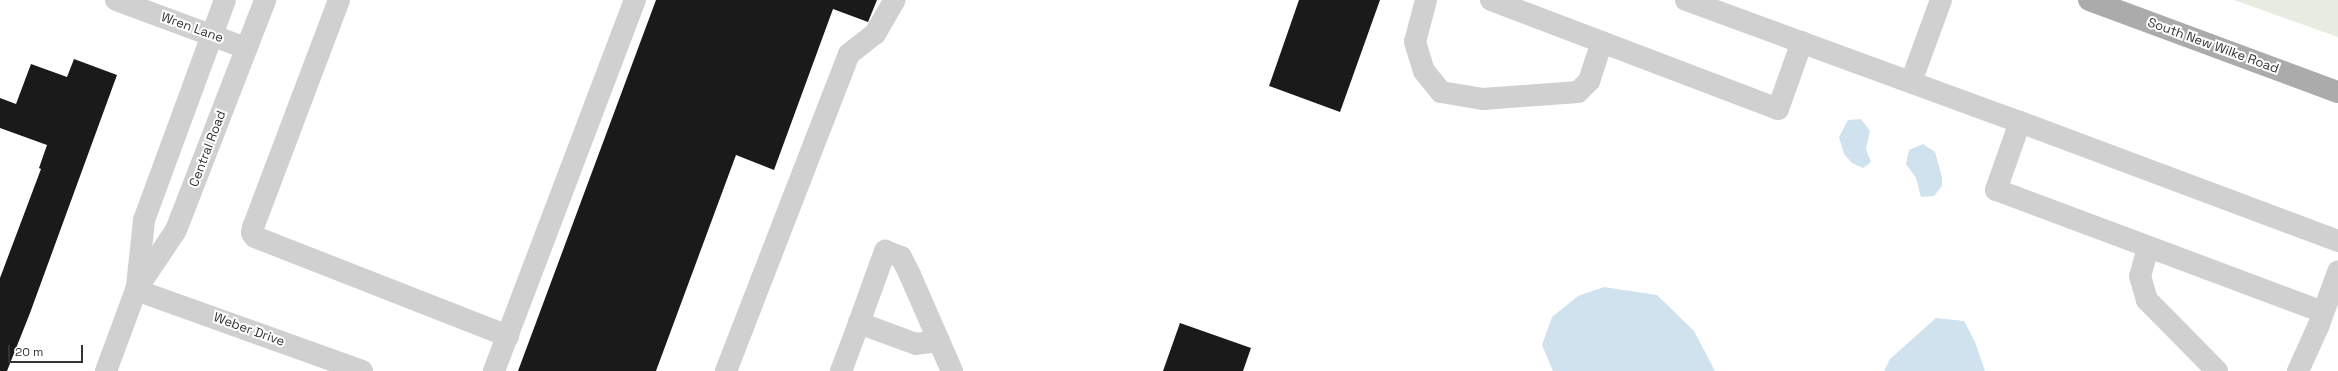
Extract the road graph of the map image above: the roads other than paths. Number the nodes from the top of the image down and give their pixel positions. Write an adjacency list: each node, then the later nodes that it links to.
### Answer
1 (116, 0): 12 (street, Wren Lane)
2 (225, 0): 12 (street, Central Road)
3 (265, 0): 15 (street, Central Road)
4 (339, 0): 25 (street)
5 (635, 0): 25 (street)
6 (895, 0): 30 (street)
7 (1426, 0): 13 (street)
8 (1491, 0): 13 (street)
9 (1686, 0): 14 (street)
10 (1942, 0): 16 (street)
11 (2089, 0): 17 (main road, South New Wilke Road)
12 (212, 35): 15 (street, Wren Lane); 22 (street, Central Road)
13 (1602, 42): 14 (street)
14 (1802, 42): 16 (street)
15 (246, 48): 22 (street, Central Road)
16 (1911, 82): 18 (street)
17 (2338, 92)
18 (2020, 122): 19 (street); 20 (street)
19 (2338, 241)
20 (2148, 247): 23 (street); 33 (street)
21 (2338, 272): 23 (street)
22 (136, 290): 27 (street, Central Road); 28 (street, Weber Drive)
23 (2323, 312): 34 (street)
24 (859, 322): 26 (street); 26 (street); 31 (street)
25 (508, 336): 29 (street)
26 (938, 340): 32 (street)
27 (106, 371)
28 (362, 371)
29 (494, 371)
30 (726, 371)
31 (841, 371)
32 (952, 371)
33 (2217, 371)
34 (2298, 371)

